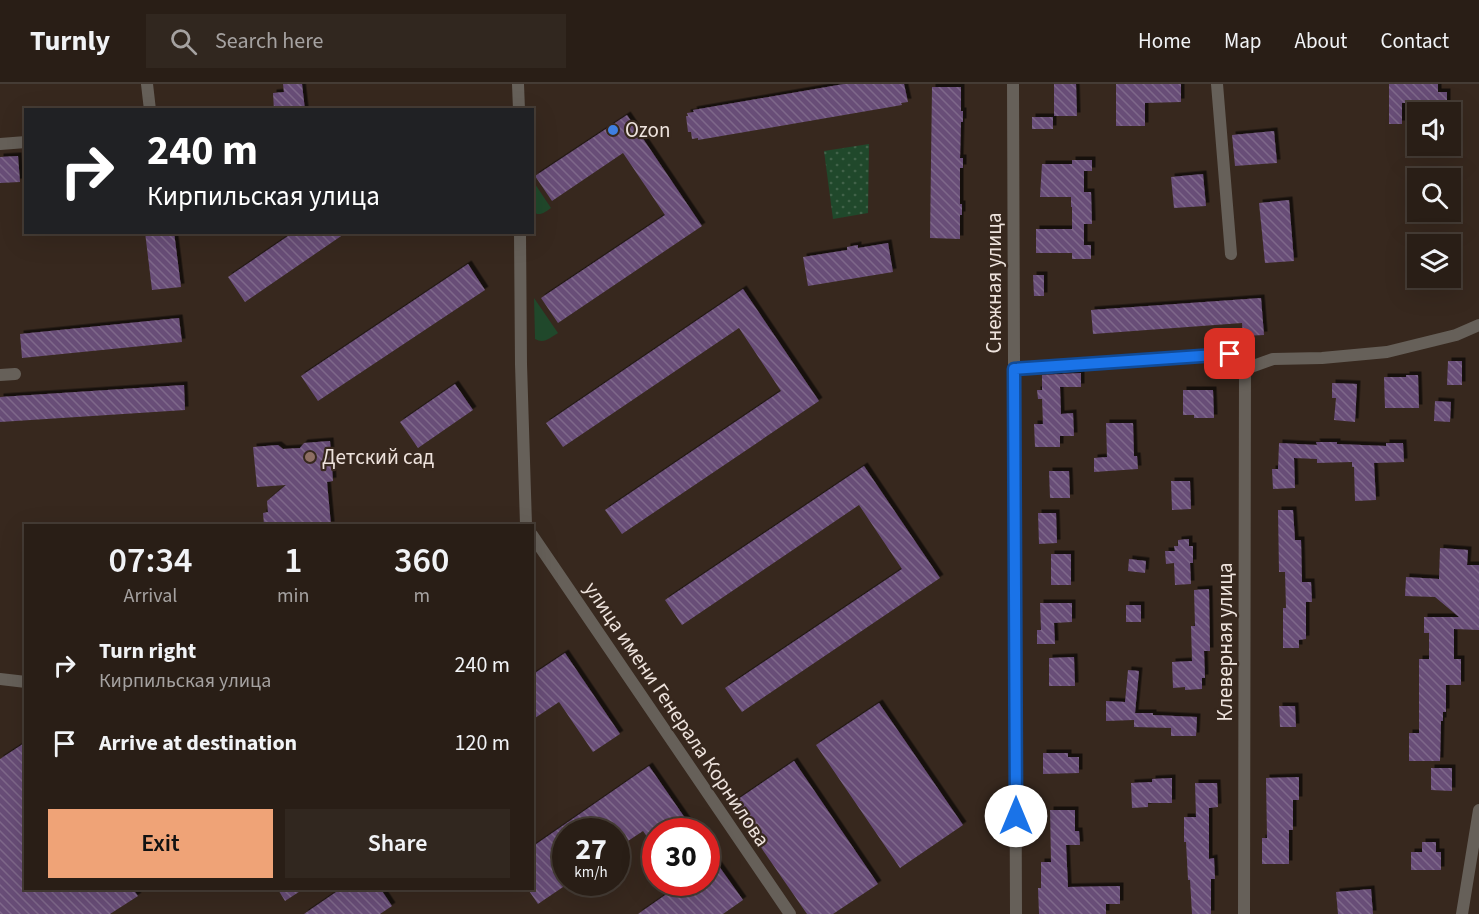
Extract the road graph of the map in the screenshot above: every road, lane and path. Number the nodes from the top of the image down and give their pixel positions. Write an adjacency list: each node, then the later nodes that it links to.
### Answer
1 (147, 84): 5 (street)
2 (518, 84): 6 (street)
3 (1013, 84): 12 (street, Снежная улица)
4 (1217, 84): 10 (street)
5 (150, 108)
6 (519, 108)
7 (24, 142): 8 (street)
8 (0, 144)
9 (520, 234): 16 (street)
10 (1231, 254)
11 (1479, 325): 13 (street)
12 (1014, 369): 13 (street); 22 (street, Снежная улица)
13 (1245, 369): 23 (street, Клеверная улица)
14 (15, 374): 15 (street)
15 (0, 375)
16 (526, 524)
17 (534, 539): 21 (street, улица имени Генерала Корнилова)
18 (0, 679): 19 (street)
19 (24, 682)
20 (1479, 810): 24 (street)
21 (790, 914)
22 (1016, 914)
23 (1244, 914)
24 (1462, 914)

